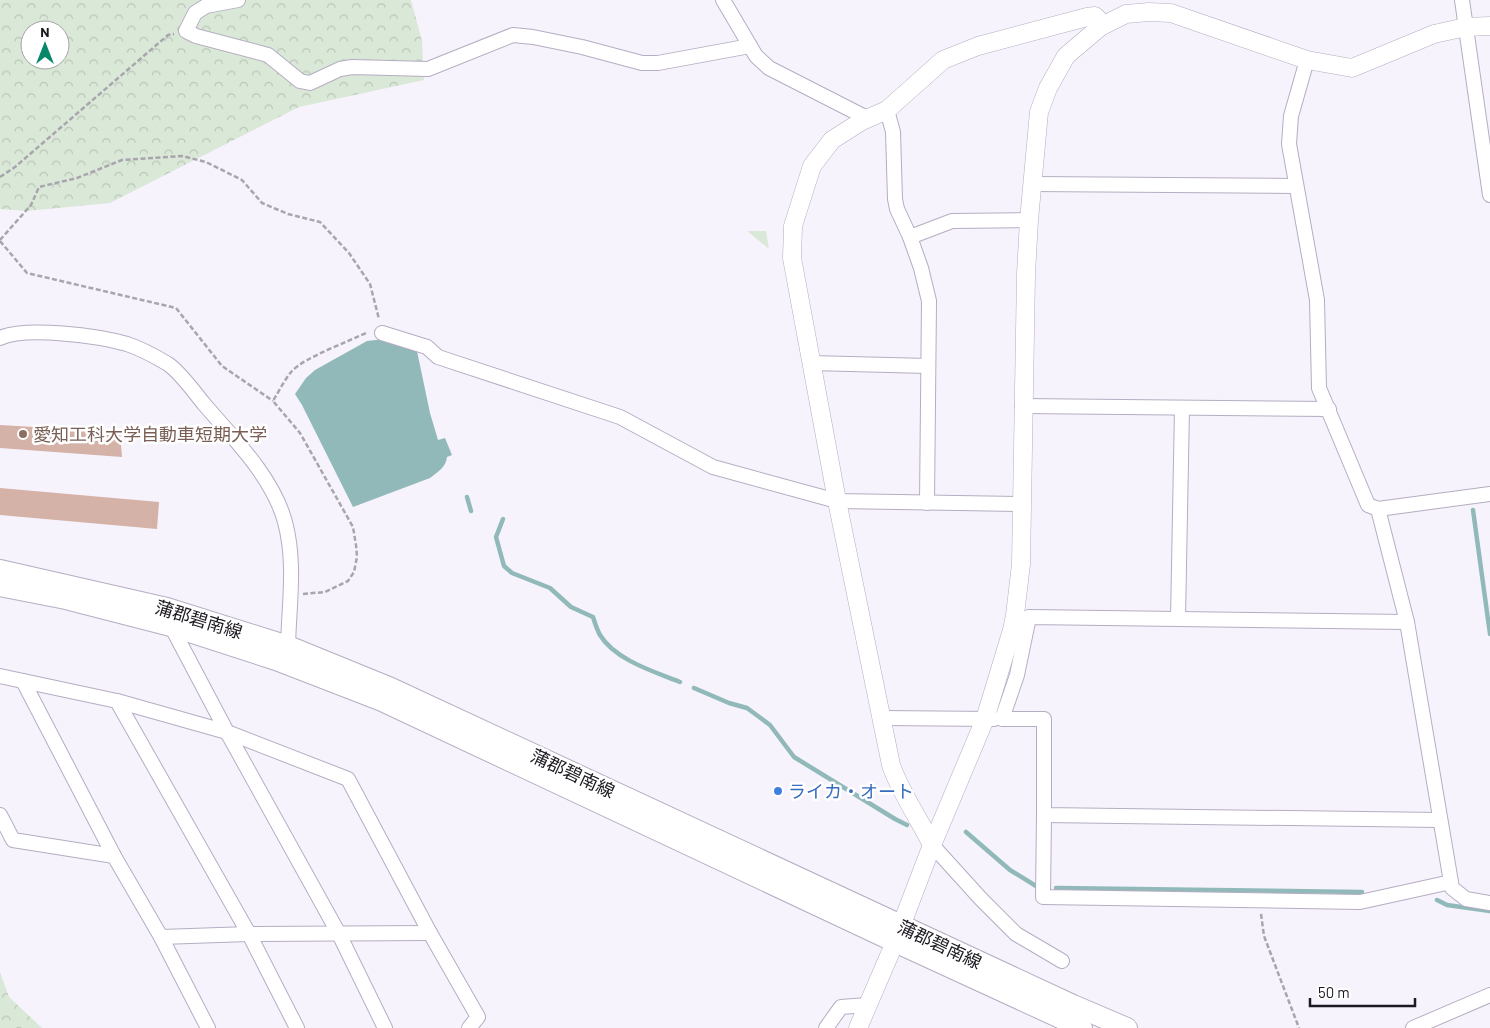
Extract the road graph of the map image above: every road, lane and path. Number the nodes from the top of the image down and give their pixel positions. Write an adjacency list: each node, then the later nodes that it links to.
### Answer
1 (238, 0): 7 (street)
2 (723, 0): 8 (street)
3 (1462, 0): 6 (street)
4 (1490, 26): 6 (street)
5 (1100, 27): 9 (street); 10 (street); 14 (street)
6 (1466, 27): 9 (street); 12 (street)
7 (186, 31): 8 (street); 13 (path)
8 (750, 46): 11 (street)
9 (1307, 60): 15 (street)
10 (887, 110): 11 (street); 18 (street)
11 (868, 118): 22 (street)
12 (1486, 139): 16 (street)
13 (0, 177)
14 (1032, 184): 15 (street); 17 (street)
15 (1296, 186): 27 (street)
16 (1490, 195)
17 (1029, 220): 18 (street); 25 (street)
18 (910, 237): 23 (street)
19 (0, 241): 20 (path); 24 (path)
20 (382, 333): 24 (path); 29 (street)
21 (0, 338): 35 (street)
22 (811, 363): 23 (street); 29 (street)
23 (928, 366): 30 (street)
24 (273, 400): 35 (path)
25 (1022, 406): 26 (street); 31 (street)
26 (1182, 408): 27 (street); 36 (street)
27 (1329, 409): 32 (street)
28 (1490, 494): 32 (street)
29 (836, 501): 30 (street); 43 (street)
30 (927, 503): 31 (street)
31 (1021, 504): 44 (street)
32 (1378, 509): 37 (street)
33 (0, 570): 39 (main road, 蒲郡碧南線)
34 (0, 586): 38 (main road, 蒲郡碧南線)
35 (292, 594): 39 (street)
36 (1178, 619): 37 (street); 44 (street)
37 (1407, 622): 48 (street)
38 (172, 626): 45 (street); 57 (main road, 蒲郡碧南線)
39 (288, 646): 57 (main road, 蒲郡碧南線)
40 (0, 676): 41 (street)
41 (23, 681): 42 (street); 50 (street)
42 (117, 701): 45 (street); 55 (street)
43 (881, 718): 44 (street); 49 (street)
44 (994, 719): 47 (street); 49 (street)
45 (227, 732): 54 (street); 56 (street)
46 (0, 815): 50 (street)
47 (1044, 815): 48 (street); 52 (street)
48 (1440, 820): 51 (street)
49 (932, 845): 57 (street); 59 (street)
50 (114, 856): 58 (street)
51 (1450, 882): 52 (street); 53 (street)
52 (1258, 900): 69 (path)
53 (1490, 903)
54 (430, 933): 56 (street); 62 (street)
55 (249, 934): 56 (street); 58 (street); 64 (street)
56 (339, 934): 65 (street)
57 (898, 934): 61 (street); 67 (main road, 蒲郡碧南線); 68 (main road, 蒲郡碧南線)
58 (160, 937): 63 (street)
59 (1062, 961)
60 (1490, 995): 70 (street)
61 (864, 1021): 66 (street)
62 (476, 1026)
63 (208, 1028)
64 (297, 1028)
65 (385, 1028)
66 (826, 1028)
67 (1082, 1028)
68 (1126, 1028)
69 (1300, 1028)
70 (1413, 1028)

